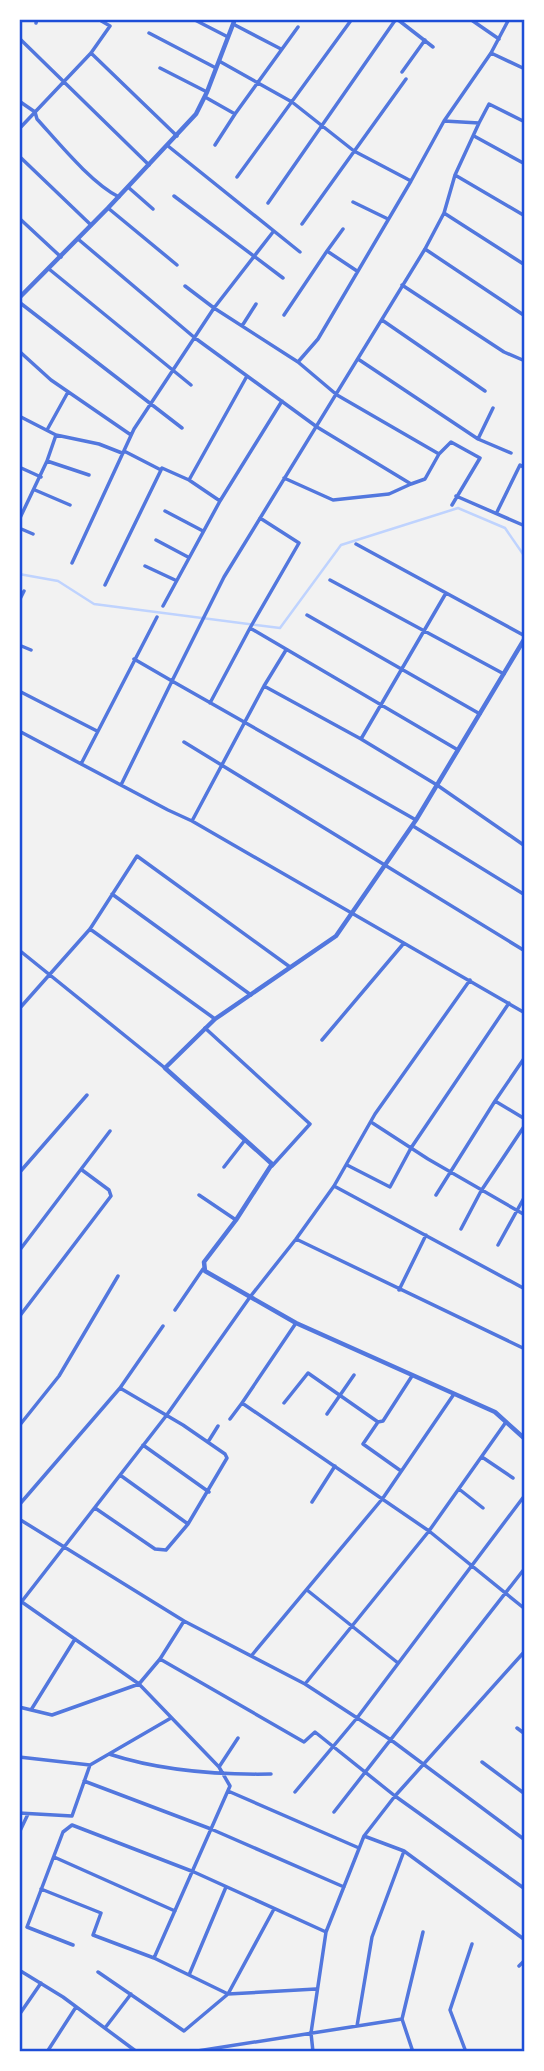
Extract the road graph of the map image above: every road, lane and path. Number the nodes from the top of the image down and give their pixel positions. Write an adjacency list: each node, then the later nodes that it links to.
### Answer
1 (98, 19): 17 (street)
2 (192, 19): 10 (street)
3 (352, 19): 28 (street)
4 (397, 19): 13 (street); 34 (street)
5 (470, 19): 12 (street)
6 (509, 19): 12 (street)
7 (234, 22): 10 (street); 15 (street)
8 (298, 27): 15 (street)
9 (149, 33): 20 (street)
10 (228, 37): 18 (street)
11 (19, 38): 24 (street)
12 (499, 39): 16 (street)
13 (425, 40): 14 (street); 22 (street)
14 (433, 47)
15 (281, 48): 25 (street)
16 (491, 52): 21 (street); 31 (street)
17 (91, 53): 24 (street); 36 (street)
18 (219, 61): 20 (street); 25 (street)
19 (160, 68): 26 (street)
20 (216, 68): 26 (street)
21 (525, 69)
22 (402, 72)
23 (406, 79): 40 (street)
24 (64, 82): 29 (street); 43 (street)
25 (259, 82): 28 (street); 30 (street)
26 (206, 95): 30 (street); 36 (street)
27 (19, 101): 29 (street)
28 (292, 102): 34 (street); 45 (street)
29 (35, 112): 35 (street); 49 (street)
30 (235, 114): 38 (street)
31 (444, 121): 33 (street); 46 (street)
32 (525, 121): 33 (street)
33 (479, 123): 37 (street)
34 (321, 126): 40 (street); 51 (street)
35 (19, 130)
36 (177, 136): 39 (street)
37 (474, 136): 42 (street); 44 (street)
38 (215, 145)
39 (168, 146): 43 (street); 61 (street)
40 (354, 151): 46 (street); 58 (street)
41 (19, 156): 59 (street)
42 (525, 164)
43 (149, 165): 47 (street)
44 (455, 175): 54 (street); 55 (street)
45 (237, 177)
46 (411, 181): 57 (street)
47 (128, 187): 49 (street); 53 (street)
48 (174, 196): 67 (street)
49 (119, 197): 52 (street)
50 (353, 202): 57 (street)
51 (268, 203)
52 (108, 208): 59 (street); 68 (street)
53 (153, 209)
54 (444, 213): 63 (street); 69 (street)
55 (525, 216)
56 (19, 218): 66 (street)
57 (388, 219): 71 (street)
58 (302, 224)
59 (91, 226): 62 (street)
60 (343, 229): 64 (street)
61 (273, 232): 65 (street); 67 (street)
62 (78, 239): 66 (street); 84 (street)
63 (425, 249): 73 (street); 81 (street)
64 (327, 251): 71 (street); 80 (street)
65 (300, 252)
66 (61, 257): 70 (street)
67 (254, 257): 72 (street); 79 (street)
68 (177, 265)
69 (525, 265)
70 (49, 269): 76 (street); 89 (street)
71 (357, 271): 88 (street)
72 (283, 278)
73 (401, 284): 82 (street); 87 (street)
74 (19, 285): 76 (street)
75 (185, 286): 79 (street)
76 (26, 292): 77 (street)
77 (19, 300): 96 (street)
78 (256, 304): 83 (street)
79 (214, 308): 83 (street); 84 (street)
80 (284, 315)
81 (525, 316)
82 (382, 320): 86 (street); 92 (street)
83 (242, 326): 88 (street)
84 (195, 338): 89 (street); 90 (street)
85 (19, 351): 93 (street)
86 (358, 359): 94 (street); 104 (street)
87 (525, 361)
88 (298, 362): 94 (street)
89 (171, 370): 91 (street); 96 (street)
90 (247, 376): 95 (street); 115 (street)
91 (191, 385)
92 (485, 391)
93 (68, 392): 101 (street); 103 (street)
94 (337, 395): 99 (street); 107 (street)
95 (282, 401): 99 (street); 119 (street)
96 (150, 403): 100 (street); 103 (street)
97 (493, 408): 104 (street)
98 (19, 416): 101 (street)
99 (317, 427): 114 (street); 116 (street)
100 (182, 428)
101 (47, 430): 102 (street)
102 (56, 435): 105 (street); 108 (street)
103 (131, 435): 105 (street)
104 (478, 439): 106 (street)
105 (124, 452): 111 (street); 135 (street)
106 (511, 453)
107 (439, 454): 116 (street); 118 (street)
108 (47, 461): 112 (street); 113 (street)
109 (19, 467): 113 (street)
110 (525, 468): 125 (street)
111 (162, 470): 115 (street); 139 (street)
112 (89, 475)
113 (41, 477): 117 (street)
114 (284, 478): 116 (street); 126 (street)
115 (189, 480): 119 (street)
116 (411, 484)
117 (35, 490): 121 (street); 123 (street)
118 (456, 496): 122 (street); 125 (street)
119 (220, 501): 130 (street)
120 (19, 503): 123 (street)
121 (69, 505)
122 (452, 505)
123 (26, 506): 127 (street)
124 (165, 511): 130 (street)
125 (496, 513): 128 (street)
126 (260, 518): 146 (street); 155 (street)
127 (19, 520)
128 (525, 526)
129 (19, 528): 131 (street)
130 (203, 531): 134 (street)
131 (33, 534)
132 (156, 540): 134 (street)
133 (356, 544): 141 (street)
134 (188, 557): 137 (street)
135 (72, 563)
136 (145, 566): 137 (street)
137 (175, 580): 143 (street)
138 (330, 580): 147 (street)
139 (105, 584)
140 (24, 591): 142 (street)
141 (446, 593): 147 (street); 148 (street)
142 (19, 601)
143 (163, 606)
144 (307, 615): 153 (street)
145 (157, 617): 152 (street)
146 (250, 627): 151 (street); 158 (street)
147 (425, 630): 153 (street); 154 (street)
148 (525, 637): 154 (street)
149 (19, 645): 150 (street)
150 (31, 650)
151 (286, 650): 156 (street); 159 (street)
152 (134, 659): 155 (street); 163 (street)
153 (402, 668): 159 (street); 160 (street)
154 (504, 674): 160 (street)
155 (172, 681): 158 (street); 169 (street)
156 (264, 686): 161 (street); 164 (street)
157 (19, 691): 163 (street)
158 (210, 703): 161 (street)
159 (380, 705): 164 (street); 166 (street)
160 (480, 714): 166 (street)
161 (246, 723): 168 (street); 172 (street)
162 (19, 731): 167 (street)
163 (97, 731): 167 (street)
164 (361, 739): 170 (street)
165 (184, 742): 168 (street)
166 (458, 750): 170 (street)
167 (81, 764): 169 (street)
168 (222, 764): 171 (street); 174 (street)
169 (121, 785): 171 (street)
170 (438, 785): 172 (street); 173 (street)
171 (192, 821): 177 (street)
172 (414, 823): 174 (street); 176 (street)
173 (525, 846)
174 (386, 863): 177 (street); 181 (street)
175 (112, 894): 178 (street); 182 (street); 185 (street)
176 (525, 895)
177 (352, 912): 179 (street); 182 (street)
178 (90, 929): 183 (street); 189 (street)
179 (404, 943): 184 (street); 191 (street)
180 (19, 950): 183 (street)
181 (525, 951)
182 (290, 967): 185 (street)
183 (50, 975): 187 (street); 194 (street)
184 (470, 980): 186 (street); 198 (street)
185 (251, 995): 189 (street)
186 (509, 1003): 188 (street); 202 (street)
187 (19, 1009)
188 (525, 1013)
189 (215, 1019): 190 (street)
190 (205, 1028): 194 (street); 205 (street)
191 (322, 1040)
192 (525, 1057): 193 (street)
193 (523, 1065): 196 (street)
194 (165, 1068): 201 (street)
195 (87, 1095): 207 (street)
196 (495, 1101): 197 (street); 208 (street)
197 (525, 1119)
198 (371, 1122): 202 (street); 203 (street)
199 (525, 1125): 210 (street)
200 (110, 1131): 206 (street)
201 (245, 1140): 204 (street); 205 (street)
202 (411, 1148): 203 (street); 208 (street)
203 (346, 1165): 209 (street)
204 (224, 1167)
205 (271, 1168): 216 (street)
206 (82, 1170): 221 (street); 228 (street)
207 (19, 1172)
208 (449, 1172): 210 (street); 212 (street)
209 (334, 1186): 218 (street); 219 (street)
210 (481, 1191): 214 (street); 217 (street)
211 (199, 1195): 216 (street)
212 (436, 1195)
213 (525, 1196): 214 (street)
214 (516, 1210): 215 (street); 220 (street)
215 (525, 1215)
216 (236, 1220): 222 (street)
217 (461, 1229)
218 (426, 1235): 224 (street); 225 (street)
219 (296, 1239): 225 (street); 226 (street)
220 (498, 1244)
221 (19, 1251)
222 (203, 1269): 226 (street); 227 (street)
223 (118, 1276): 244 (street)
224 (525, 1289)
225 (400, 1290): 231 (street)
226 (250, 1297): 229 (street); 240 (street)
227 (175, 1310)
228 (19, 1317)
229 (296, 1324): 233 (street); 237 (street)
230 (163, 1326): 234 (street)
231 (524, 1348)
232 (354, 1375): 236 (street)
233 (412, 1376): 235 (street); 243 (street)
234 (120, 1388): 240 (street); 259 (street)
235 (454, 1394): 242 (street); 251 (street)
236 (341, 1395): 238 (street); 239 (street); 243 (street)
237 (242, 1403): 241 (street); 250 (street)
238 (284, 1404)
239 (327, 1414)
240 (166, 1416): 247 (street); 248 (street)
241 (230, 1419)
242 (507, 1421): 246 (street); 249 (street)
243 (378, 1422): 251 (street)
244 (19, 1426)
245 (218, 1426): 247 (street)
246 (525, 1438)
247 (208, 1442): 255 (street)
248 (143, 1445): 252 (street); 255 (street)
249 (482, 1457): 253 (street); 254 (street)
250 (335, 1466): 257 (street); 258 (street)
251 (401, 1471): 257 (street)
252 (120, 1475): 260 (street); 263 (street)
253 (513, 1478)
254 (459, 1489): 261 (street); 264 (street)
255 (209, 1492): 263 (street)
256 (525, 1495): 266 (street)
257 (383, 1498): 264 (street); 268 (street)
258 (312, 1502)
259 (19, 1505)
260 (95, 1508): 263 (street); 265 (street)
261 (483, 1508)
262 (19, 1519): 265 (street)
263 (188, 1524)
264 (429, 1531): 266 (street); 273 (street)
265 (64, 1548): 270 (street); 272 (street)
266 (473, 1566): 269 (street); 278 (street)
267 (525, 1568): 269 (street)
268 (307, 1590): 273 (street); 276 (street)
269 (507, 1593): 271 (street); 288 (street)
270 (20, 1602): 274 (street)
271 (525, 1609)
272 (184, 1621): 276 (street); 277 (street)
273 (352, 1625): 278 (street); 280 (street)
274 (75, 1639): 279 (street); 282 (street)
275 (525, 1651): 294 (street)
276 (252, 1656): 280 (street)
277 (160, 1659): 279 (street); 289 (street)
278 (399, 1663): 284 (street)
279 (139, 1684): 282 (street); 283 (street)
280 (305, 1684): 284 (street)
281 (19, 1707): 282 (street)
282 (31, 1710)
283 (171, 1718): 290 (street); 295 (street)
284 (357, 1718): 288 (street); 289 (street)
285 (517, 1728): 286 (street)
286 (525, 1734)
287 (237, 1738): 295 (street)
288 (391, 1740): 294 (street); 296 (street)
289 (332, 1746): 296 (street); 301 (street)
290 (109, 1754): 293 (street); 298 (street)
291 (19, 1757): 293 (street)
292 (482, 1762): 302 (street)
293 (90, 1765): 299 (street)
294 (423, 1765): 303 (street); 310 (street)
295 (219, 1767): 298 (street)
296 (365, 1773): 303 (street); 304 (street)
297 (271, 1774): 298 (street)
298 (223, 1775): 300 (street)
299 (84, 1781): 306 (street); 307 (street)
300 (229, 1789): 307 (street); 311 (street)
301 (295, 1792)
302 (525, 1794)
303 (395, 1796): 309 (street); 318 (street)
304 (334, 1812)
305 (19, 1813): 306 (street)
306 (28, 1814): 308 (street)
307 (211, 1829): 314 (street); 316 (street)
308 (19, 1833)
309 (364, 1836): 311 (street); 312 (street)
310 (525, 1840)
311 (359, 1848): 316 (street)
312 (404, 1851): 323 (street); 339 (street)
313 (54, 1857): 314 (street); 317 (street); 320 (street)
314 (194, 1872): 315 (street); 320 (street)
315 (226, 1886): 319 (street); 331 (street)
316 (344, 1887): 321 (street)
317 (41, 1889): 325 (street); 326 (street)
318 (525, 1889)
319 (274, 1909): 321 (street); 335 (street)
320 (176, 1911): 326 (street)
321 (326, 1933): 333 (street)
322 (423, 1933): 338 (street)
323 (525, 1940)
324 (472, 1944): 347 (street)
325 (73, 1945)
326 (154, 1958): 331 (street)
327 (525, 1959): 328 (street)
328 (519, 1966)
329 (19, 1970): 332 (street)
330 (98, 1972): 334 (street)
331 (188, 1975): 335 (street)
332 (41, 1983): 336 (street); 337 (street)
333 (316, 1989): 335 (street); 341 (street)
334 (131, 1994): 335 (street); 340 (street)
335 (228, 1994)
336 (76, 2007): 340 (street); 342 (street)
337 (19, 2015)
338 (402, 2020): 339 (street); 346 (street)
339 (357, 2026): 341 (street)
340 (105, 2028): 343 (street)
341 (310, 2033): 344 (street); 345 (street)
342 (47, 2052)
343 (137, 2052)
344 (191, 2052)
345 (313, 2052)
346 (413, 2052)
347 (466, 2052)

